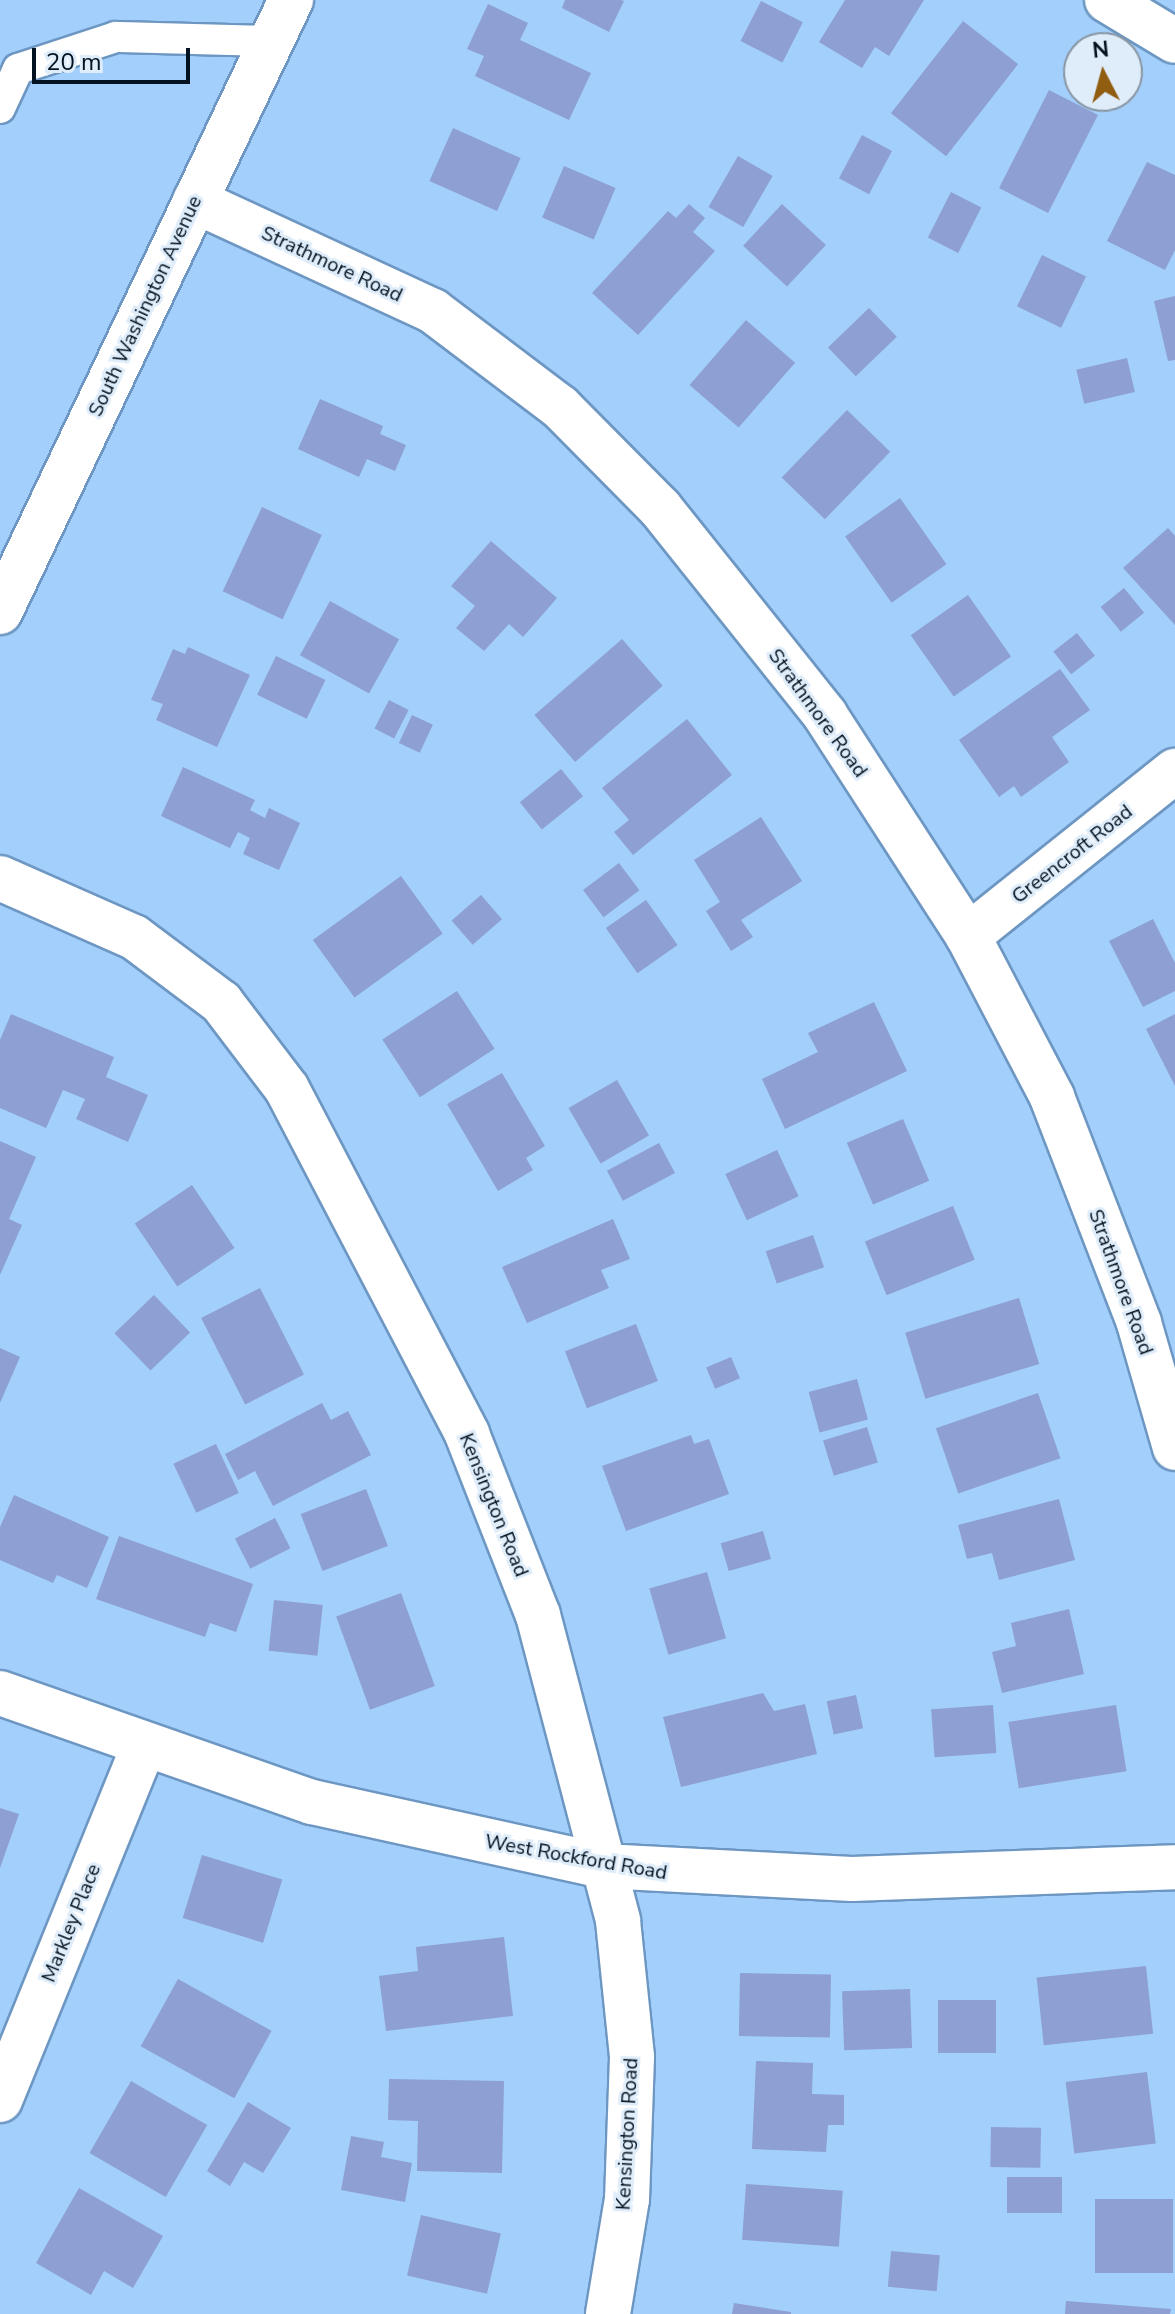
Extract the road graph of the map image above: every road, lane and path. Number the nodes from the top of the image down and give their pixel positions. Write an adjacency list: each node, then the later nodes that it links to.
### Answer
1 (291, 0): 3 (street, South Washington Avenue)
2 (1107, 0): 4 (street)
3 (271, 41): 5 (lane); 6 (street, South Washington Avenue)
4 (1175, 41)
5 (0, 108)
6 (195, 201): 7 (street, South Washington Avenue); 10 (street, Strathmore Road)
7 (0, 612)
8 (1175, 771): 10 (street, Greencroft Road)
9 (0, 878): 14 (street, Kensington Road)
10 (968, 936): 11 (street, Strathmore Road)
11 (1175, 1448)
12 (0, 1693): 13 (street, West Rockford Road)
13 (143, 1747): 14 (street, West Rockford Road); 16 (street, Markley Place)
14 (603, 1866): 15 (street, West Rockford Road); 17 (street, Kensington Road)
15 (1175, 1867)
16 (0, 2100)
17 (608, 2314)

